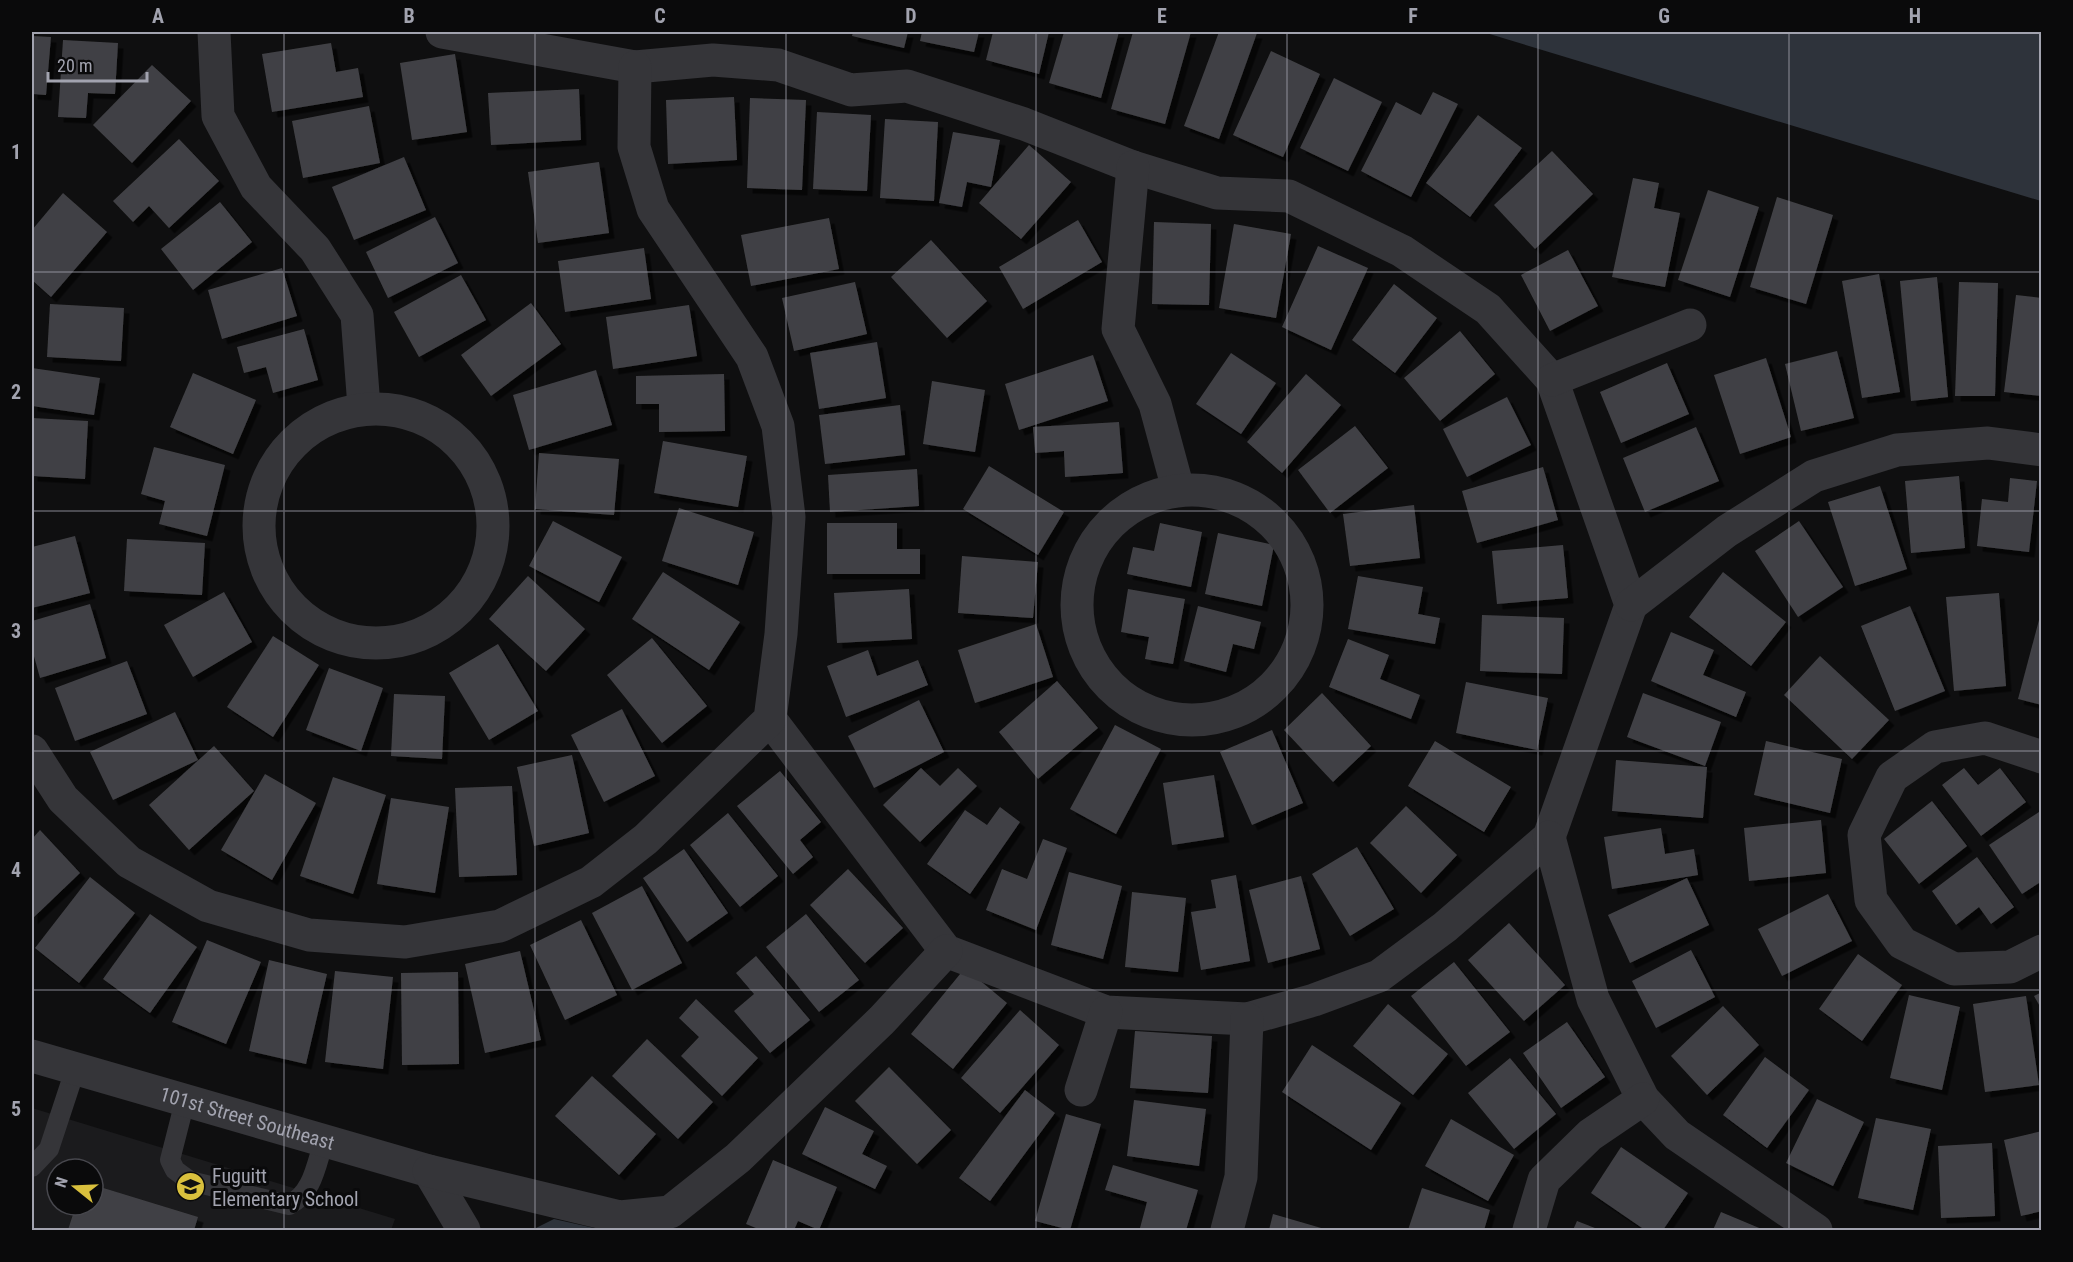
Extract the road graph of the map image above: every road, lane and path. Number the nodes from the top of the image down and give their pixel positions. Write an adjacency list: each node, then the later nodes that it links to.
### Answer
1 (214, 32): 7 (street)
2 (442, 32): 3 (street)
3 (635, 66): 4 (street); 11 (street)
4 (1132, 167): 6 (street); 9 (street)
5 (1690, 325): 6 (street)
6 (1552, 380): 10 (street)
7 (364, 407): 7 (street)
8 (2042, 450): 10 (street)
9 (1178, 489): 9 (street)
10 (1631, 605): 14 (street)
11 (770, 719): 12 (street); 15 (street)
12 (32, 750)
13 (2042, 757): 16 (street)
14 (1549, 837): 18 (street); 22 (street)
15 (946, 951): 17 (street); 26 (street, 101st Street Southeast)
16 (2042, 951)
17 (1106, 1012): 18 (street); 21 (street)
18 (1247, 1019): 28 (street)
19 (32, 1056): 20 (street, 101st Street Southeast)
20 (75, 1070): 23 (street, 101st Street Southeast); 25 (lane)
21 (1081, 1090)
22 (1643, 1099): 29 (street); 30 (street)
23 (185, 1101): 24 (street, 101st Street Southeast); 24 (lane)
24 (324, 1141): 26 (street, 101st Street Southeast)
25 (32, 1167)
26 (429, 1171): 27 (street)
27 (464, 1230)
28 (1227, 1230)
29 (1529, 1230)
30 (1816, 1230)

